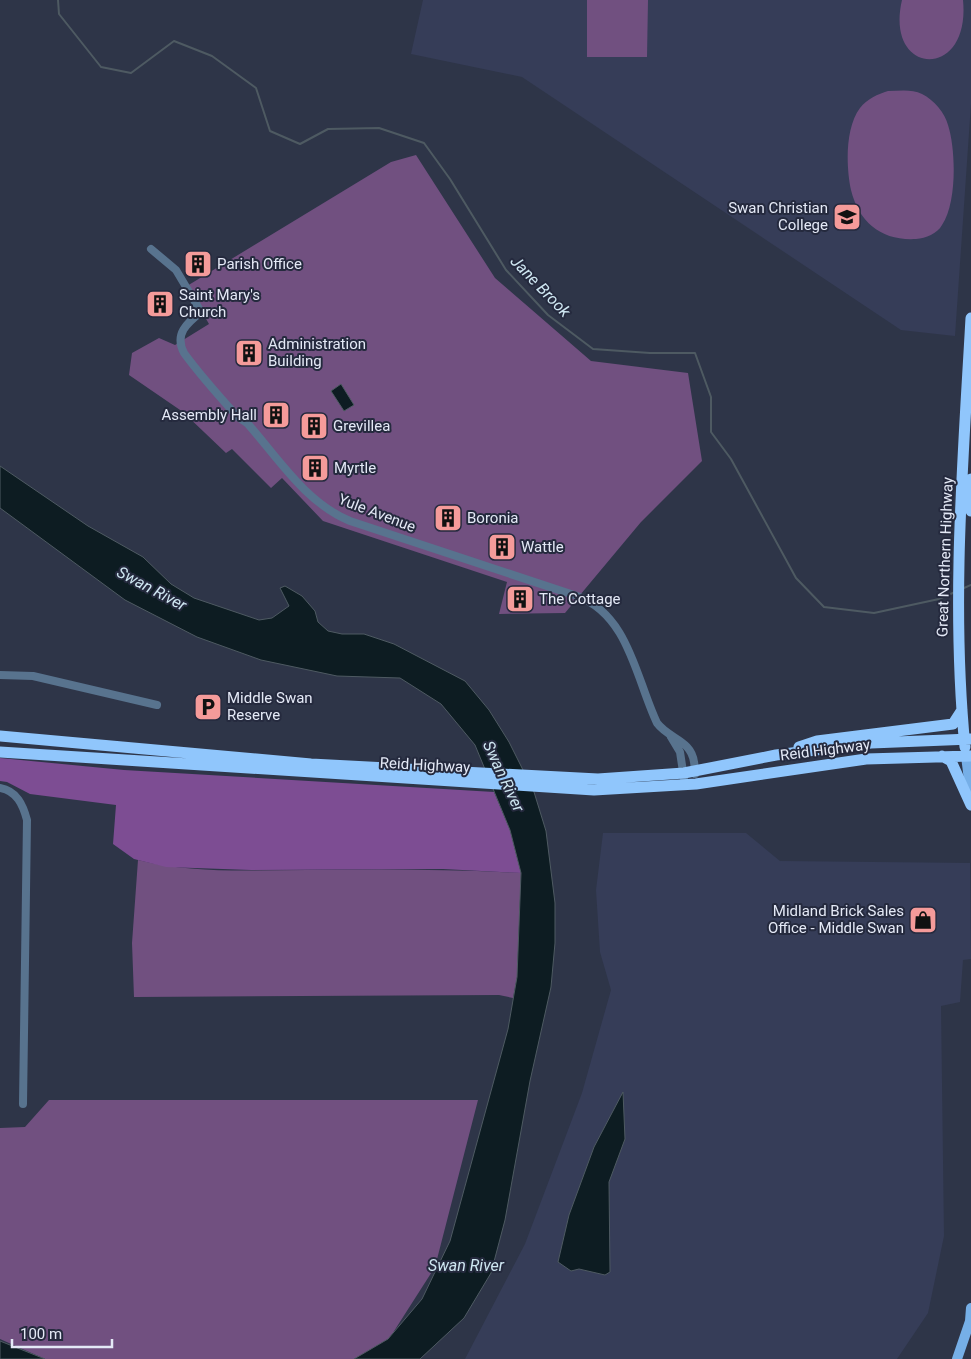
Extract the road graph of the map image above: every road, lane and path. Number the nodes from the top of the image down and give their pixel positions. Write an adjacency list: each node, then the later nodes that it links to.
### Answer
1 (151, 249): 9 (street, Yule Avenue)
2 (971, 318): 7 (highway, Great Northern Highway)
3 (971, 479): 4 (highway, Great Northern Highway)
4 (971, 511)
5 (0, 675): 6 (street)
6 (157, 705)
7 (962, 710): 10 (highway, Great Northern Highway); 12 (highway)
8 (0, 736): 15 (highway, Reid Highway)
9 (671, 736): 16 (street, Yule Avenue); 16 (street, Yule Avenue)
10 (968, 739): 12 (highway, Reid Highway); 14 (highway, Great Northern Highway)
11 (0, 752): 15 (highway, Reid Highway)
12 (776, 754): 16 (highway, Reid Highway)
13 (942, 756): 14 (highway, Reid Highway); 18 (highway, Reid Highway); 21 (highway)
14 (969, 756): 20 (main road, Great Northern Highway)
15 (313, 769): 17 (highway, Reid Highway)
16 (689, 772): 17 (highway, Reid Highway); 18 (street, Yule Avenue)
17 (541, 782): 18 (highway, Reid Highway)
18 (691, 784)
19 (0, 788): 22 (street)
20 (971, 796)
21 (971, 805)
22 (23, 1104)
23 (971, 1308): 24 (main road)
24 (970, 1324): 25 (main road)
25 (957, 1359)

